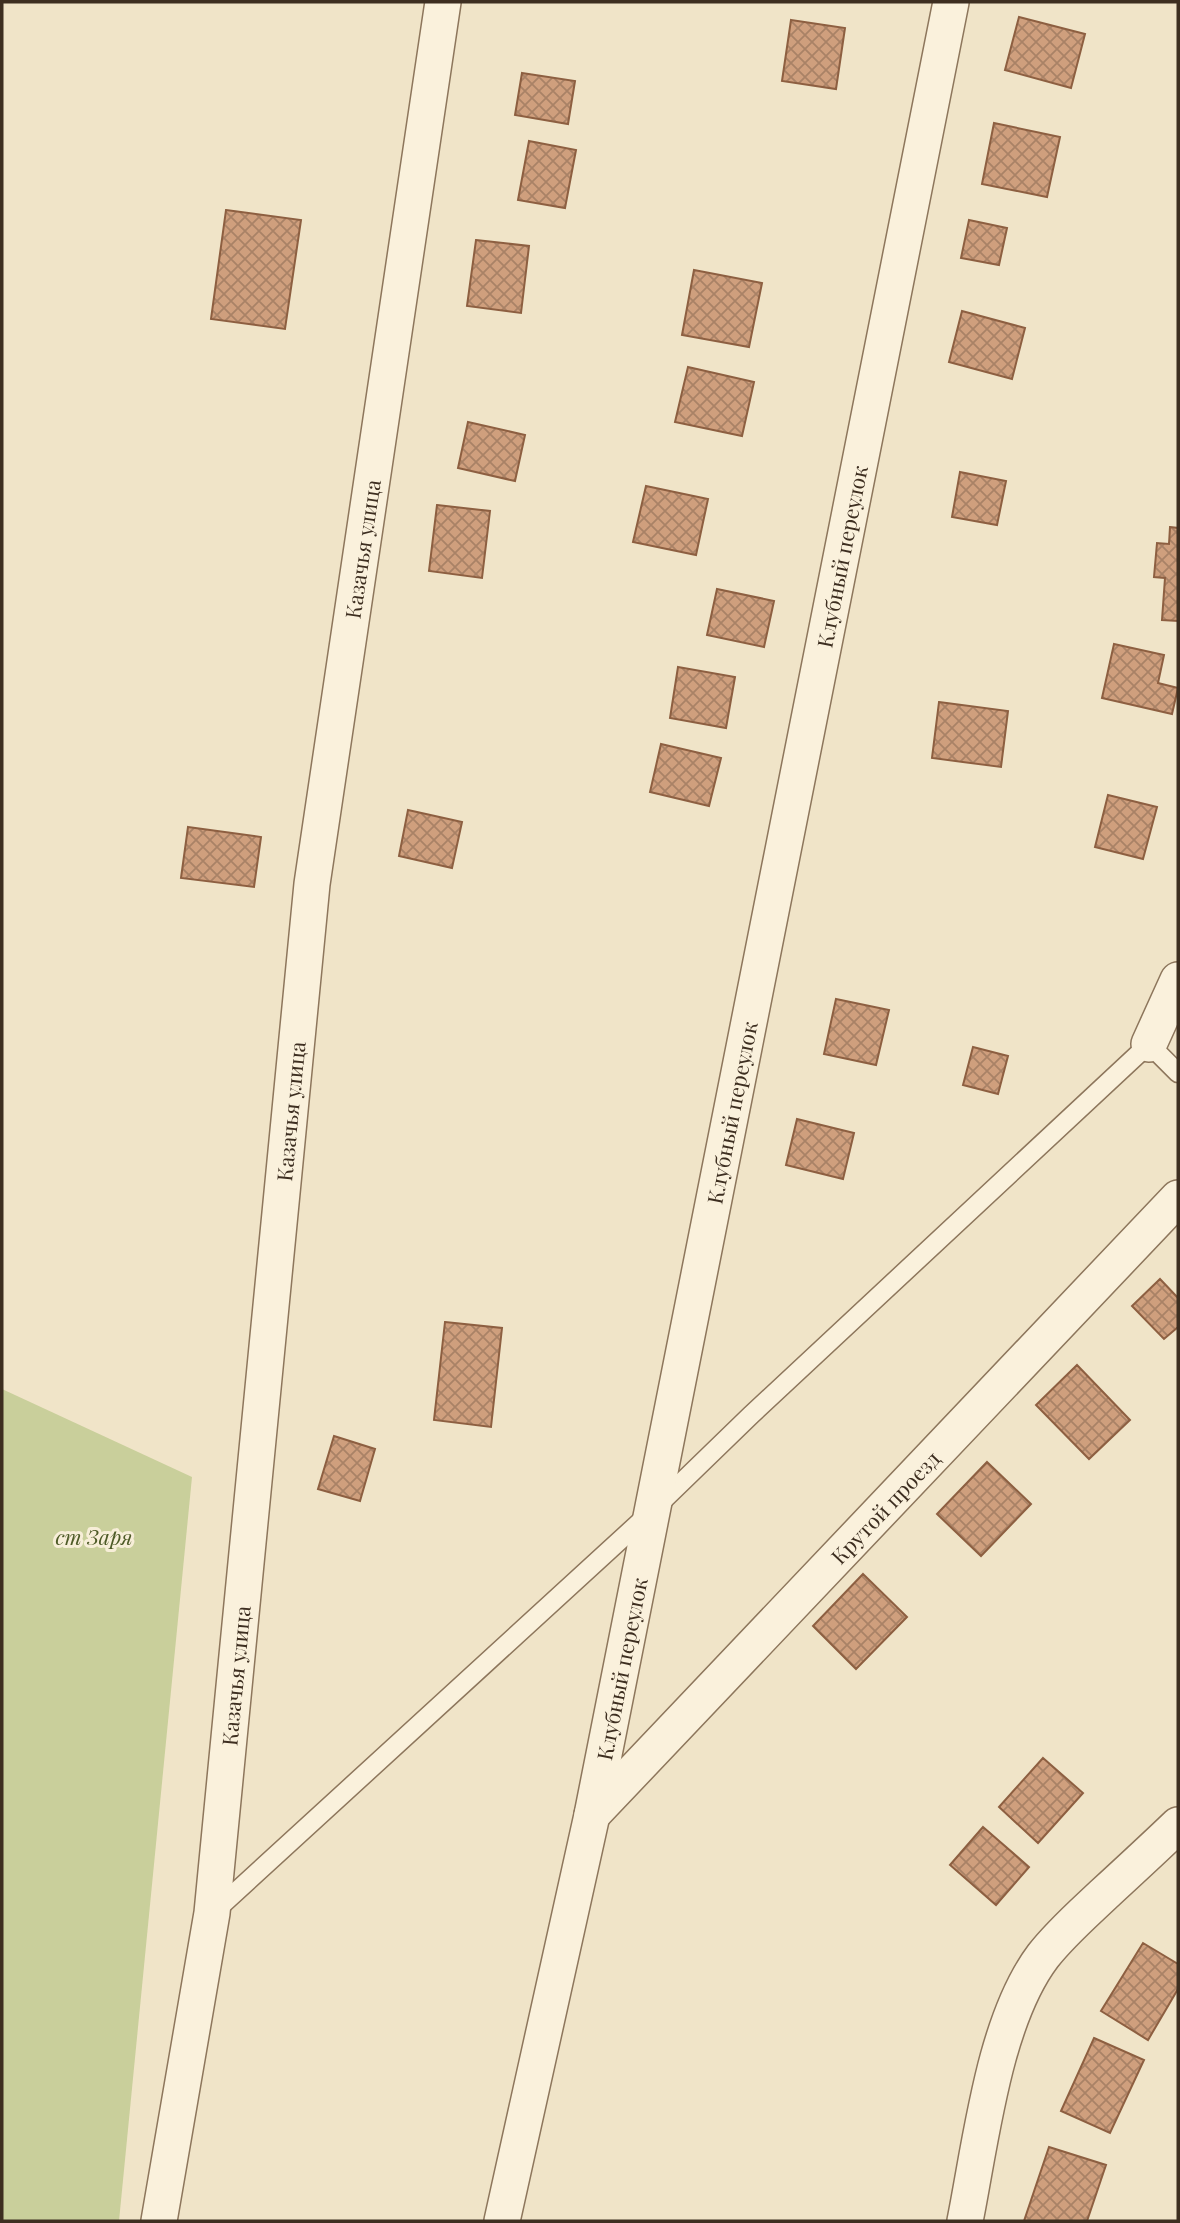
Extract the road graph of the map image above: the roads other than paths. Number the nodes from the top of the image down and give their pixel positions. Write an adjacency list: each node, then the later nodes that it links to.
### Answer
1 (443, 2): 11 (street, Казачья улица)
2 (951, 2): 8 (street, Клубный переулок)
3 (1178, 980): 5 (street)
4 (1178, 1016): 5 (lane)
5 (1149, 1044): 6 (lane); 8 (lane)
6 (1178, 1073)
7 (1178, 1198): 9 (street, Крутой проезд)
8 (653, 1510): 9 (street, Клубный переулок); 11 (lane)
9 (593, 1815): 13 (street, Клубный переулок)
10 (1178, 1825): 14 (street)
11 (212, 1913): 12 (street, Казачья улица)
12 (159, 2221)
13 (502, 2221)
14 (965, 2221)

